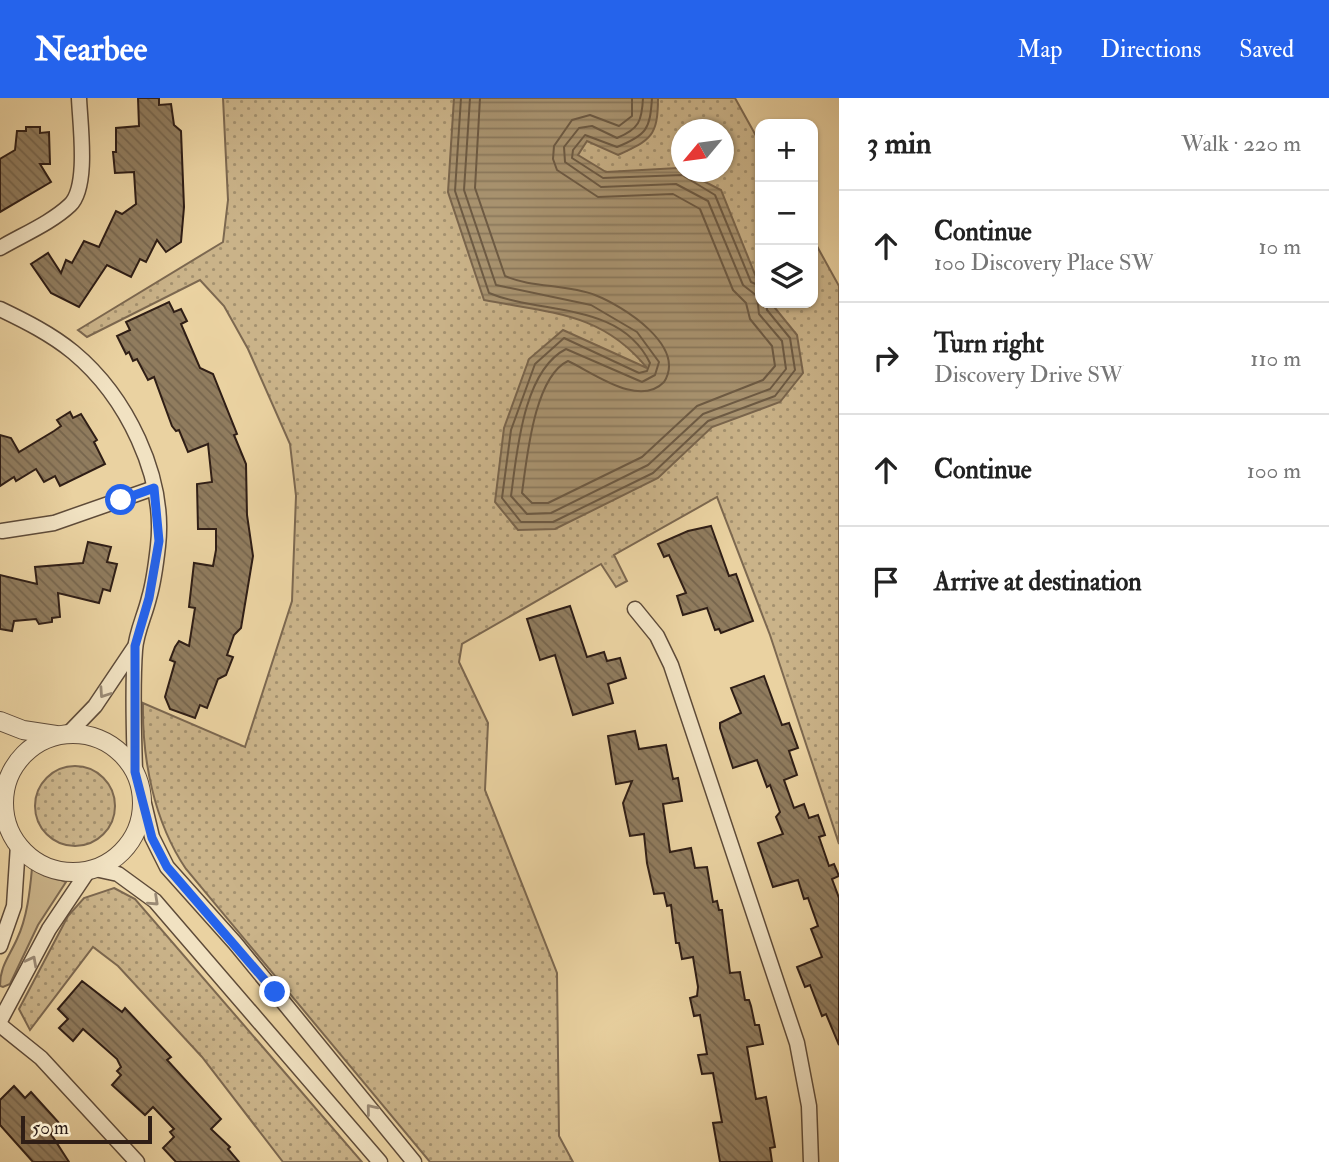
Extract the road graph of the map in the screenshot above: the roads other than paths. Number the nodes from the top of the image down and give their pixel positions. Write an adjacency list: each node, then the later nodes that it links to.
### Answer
1 (79, 98): 2 (street)
2 (0, 248)
3 (0, 309): 4 (street)
4 (154, 488): 5 (street); 7 (street)
5 (2, 531)
6 (635, 608): 20 (street)
7 (135, 646): 9 (street, one-way to 9); 10 (street)
8 (0, 721): 9 (street)
9 (64, 734): 10 (street); 12 (street)
10 (135, 772): 11 (street)
11 (142, 795): 14 (street); 19 (street, one-way to 11)
12 (3, 816): 13 (street)
13 (18, 845): 14 (street); 15 (street)
14 (92, 870): 16 (street, one-way to 14); 18 (street, one-way to 18)
15 (0, 946)
16 (0, 1023): 17 (street)
17 (137, 1162)
18 (380, 1162)
19 (414, 1162)
20 (811, 1162)

